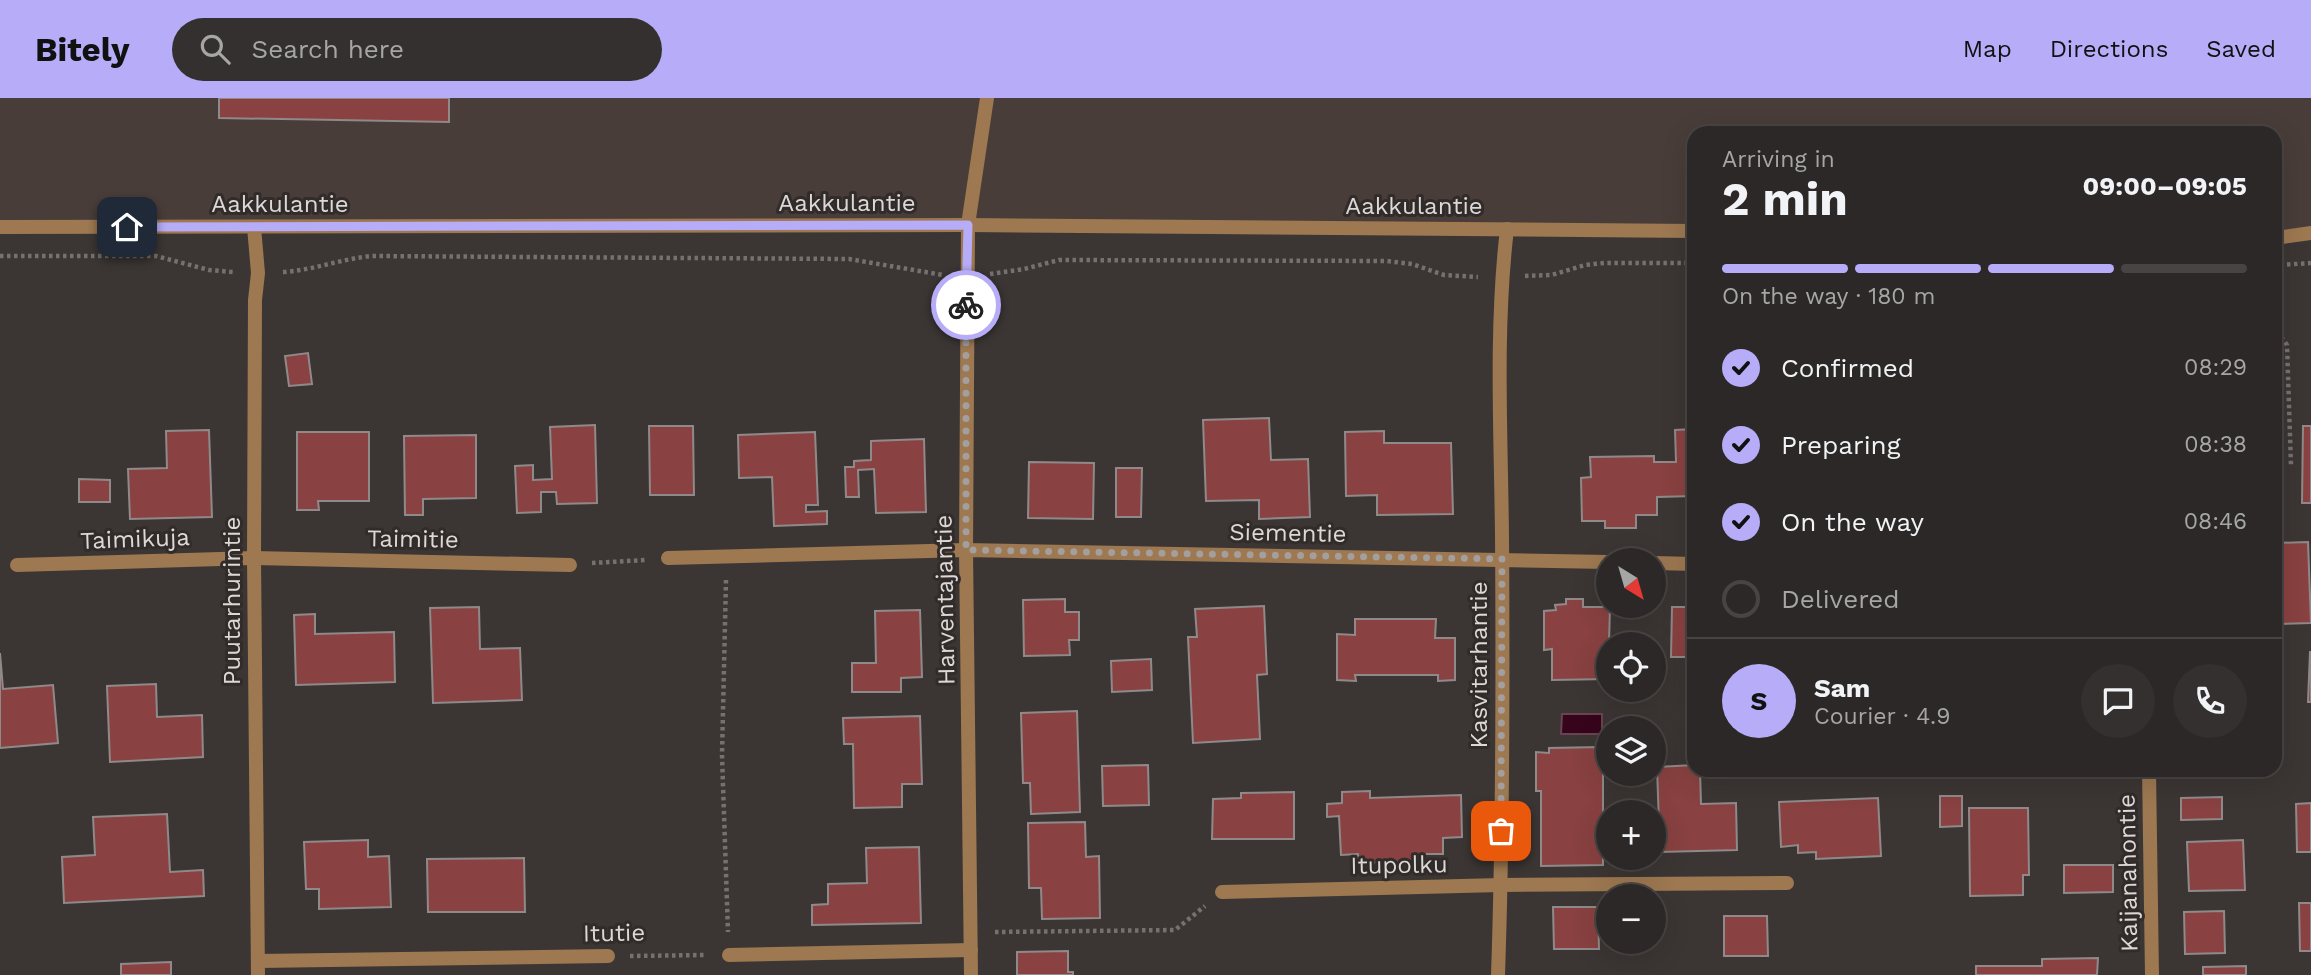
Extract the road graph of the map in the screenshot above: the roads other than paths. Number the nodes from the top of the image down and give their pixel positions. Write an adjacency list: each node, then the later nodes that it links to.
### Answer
1 (987, 98): 2 (street, Harventajantie)
2 (968, 225): 4 (street, Aakkulantie); 5 (street, Aakkulantie); 9 (street, Harventajantie)
3 (0, 227): 4 (street, Aakkulantie)
4 (254, 227): 10 (street, Puutarhurintie)
5 (1507, 229): 6 (street, Aakkulantie); 12 (street, Kasvitarhantie)
6 (1687, 231)
7 (2311, 233): 8 (street)
8 (2282, 237)
9 (966, 550): 11 (street); 12 (street, Siementie); 22 (street, Harventajantie)
10 (254, 558): 16 (street, Taimikuja); 17 (street, Taimitie); 25 (street, Puutarhurintie)
11 (668, 558)
12 (1502, 559): 13 (street, Siementie); 20 (street, Kasvitarhantie)
13 (1596, 562)
14 (1666, 563): 15 (street)
15 (1687, 564)
16 (17, 565)
17 (570, 565)
18 (2149, 777): 28 (street, Kaijanahontie)
19 (1787, 883): 20 (street, Itupolku)
20 (1501, 885): 21 (street, Itupolku); 27 (street, Kasvitarhantie)
21 (1222, 892)
22 (971, 950): 23 (street); 26 (street, Harventajantie)
23 (729, 955)
24 (608, 956): 25 (street, Itutie)
25 (258, 968)
26 (971, 975)
27 (1499, 975)
28 (2152, 975)

